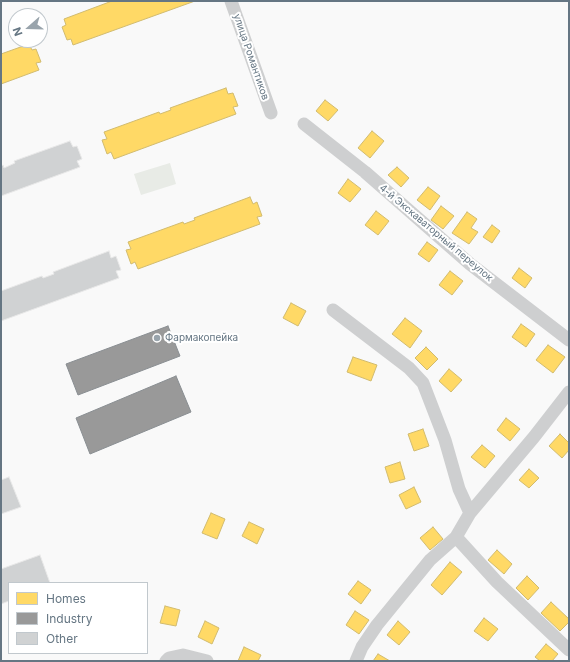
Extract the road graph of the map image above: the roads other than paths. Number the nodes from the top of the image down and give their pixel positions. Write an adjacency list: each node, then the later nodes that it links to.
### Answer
1 (231, 1): 2 (street, улица Романтиков)
2 (271, 113)
3 (304, 124): 5 (street, 4-й Экскаваторный переулок)
4 (333, 310): 7 (street)
5 (569, 340)
6 (569, 392): 7 (street)
7 (470, 513): 8 (street)
8 (456, 537): 9 (street); 12 (street)
9 (569, 650)
10 (166, 661): 11 (street)
11 (207, 661)
12 (356, 661)

